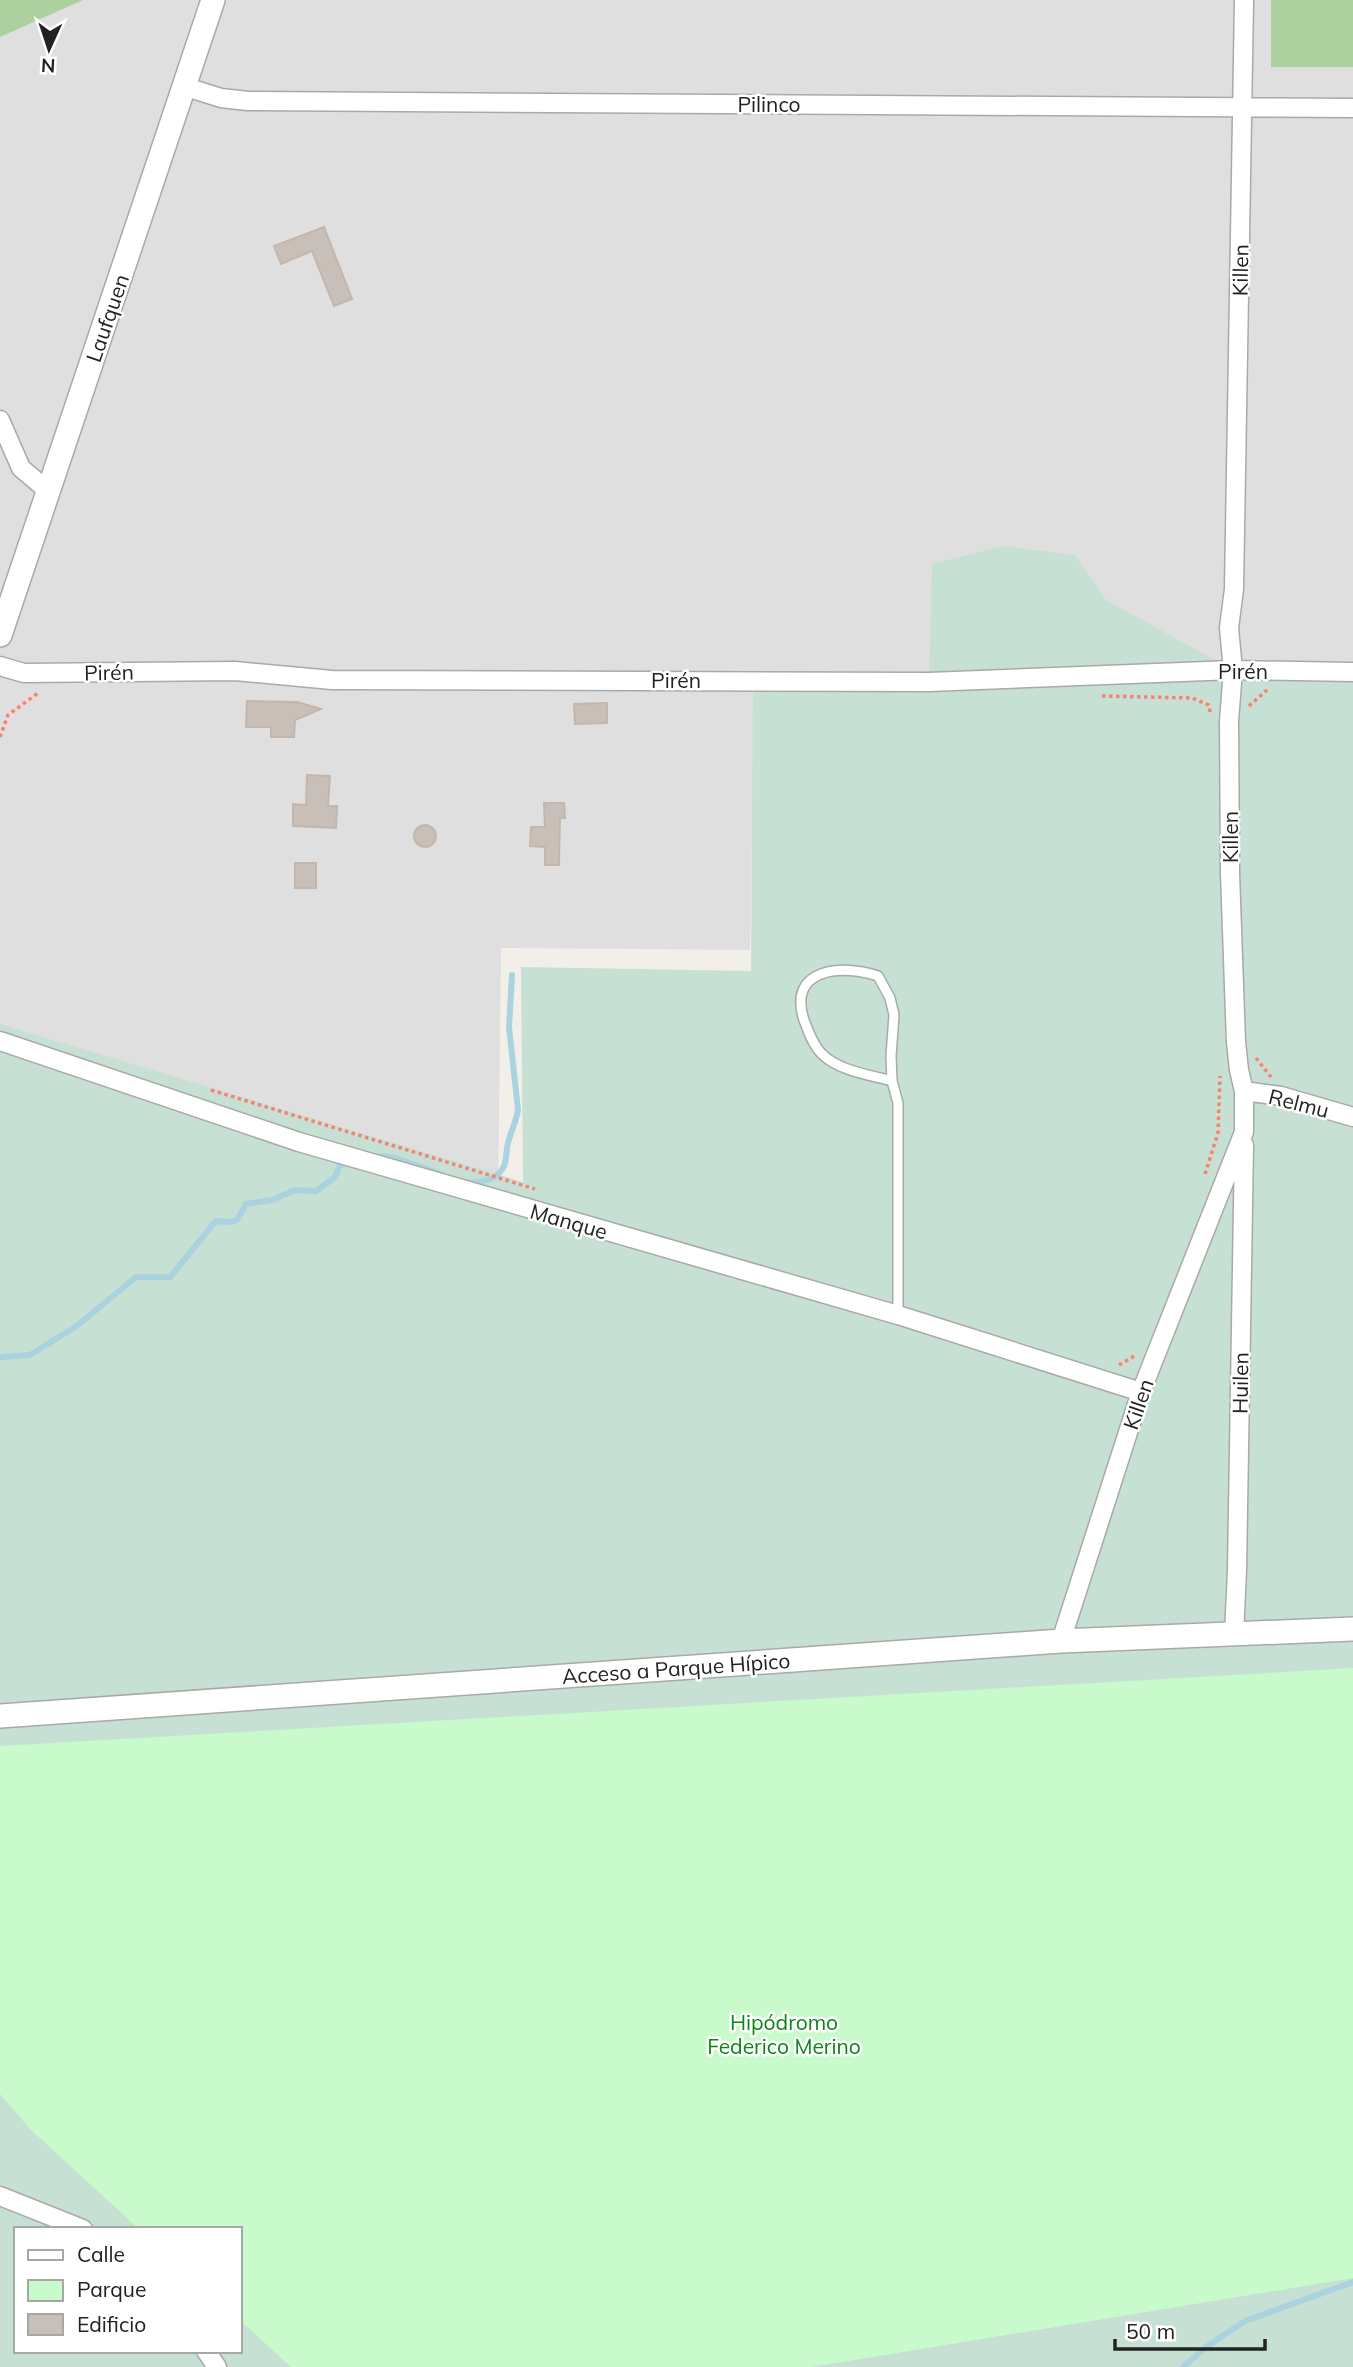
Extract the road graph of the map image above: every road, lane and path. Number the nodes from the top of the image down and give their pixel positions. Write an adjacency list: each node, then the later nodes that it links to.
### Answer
1 (1244, 0): 4 (street, Killen)
2 (211, 1): 3 (street, Laufquen)
3 (186, 87): 4 (street, Pilinco); 7 (street, Laufquen)
4 (1244, 107): 5 (street, Pilinco); 10 (street, Killen)
5 (1353, 108)
6 (0, 421): 7 (street)
7 (48, 491): 8 (street, Laufquen)
8 (0, 635)
9 (0, 666): 10 (street, Pirén)
10 (1233, 670): 11 (street, Pirén); 22 (street, Killen)
11 (1353, 672)
12 (1269, 688): 15 (path)
13 (41, 691): 17 (path)
14 (1097, 696): 16 (path)
15 (1249, 713)
16 (1212, 722)
17 (0, 737)
18 (0, 1041): 27 (street, Manque)
19 (1220, 1070): 25 (path)
20 (892, 1081): 20 (lane); 27 (lane)
21 (201, 1087): 26 (path)
22 (1244, 1091): 23 (street, Relmu); 24 (street, Killen)
23 (1353, 1117)
24 (1244, 1132): 30 (street, Killen); 32 (street, Huilen)
25 (1202, 1183)
26 (547, 1192)
27 (898, 1315): 30 (street, Manque)
28 (1139, 1353): 29 (path)
29 (1118, 1365)
30 (1141, 1392): 33 (street, Killen)
31 (1353, 1629): 32 (street, Acceso a Parque Hípico)
32 (1234, 1635): 33 (street, Acceso a Parque Hípico)
33 (1061, 1641): 34 (street, Acceso a Parque Hípico)
34 (0, 1716)
35 (0, 2196): 36 (street)
36 (78, 2227)

